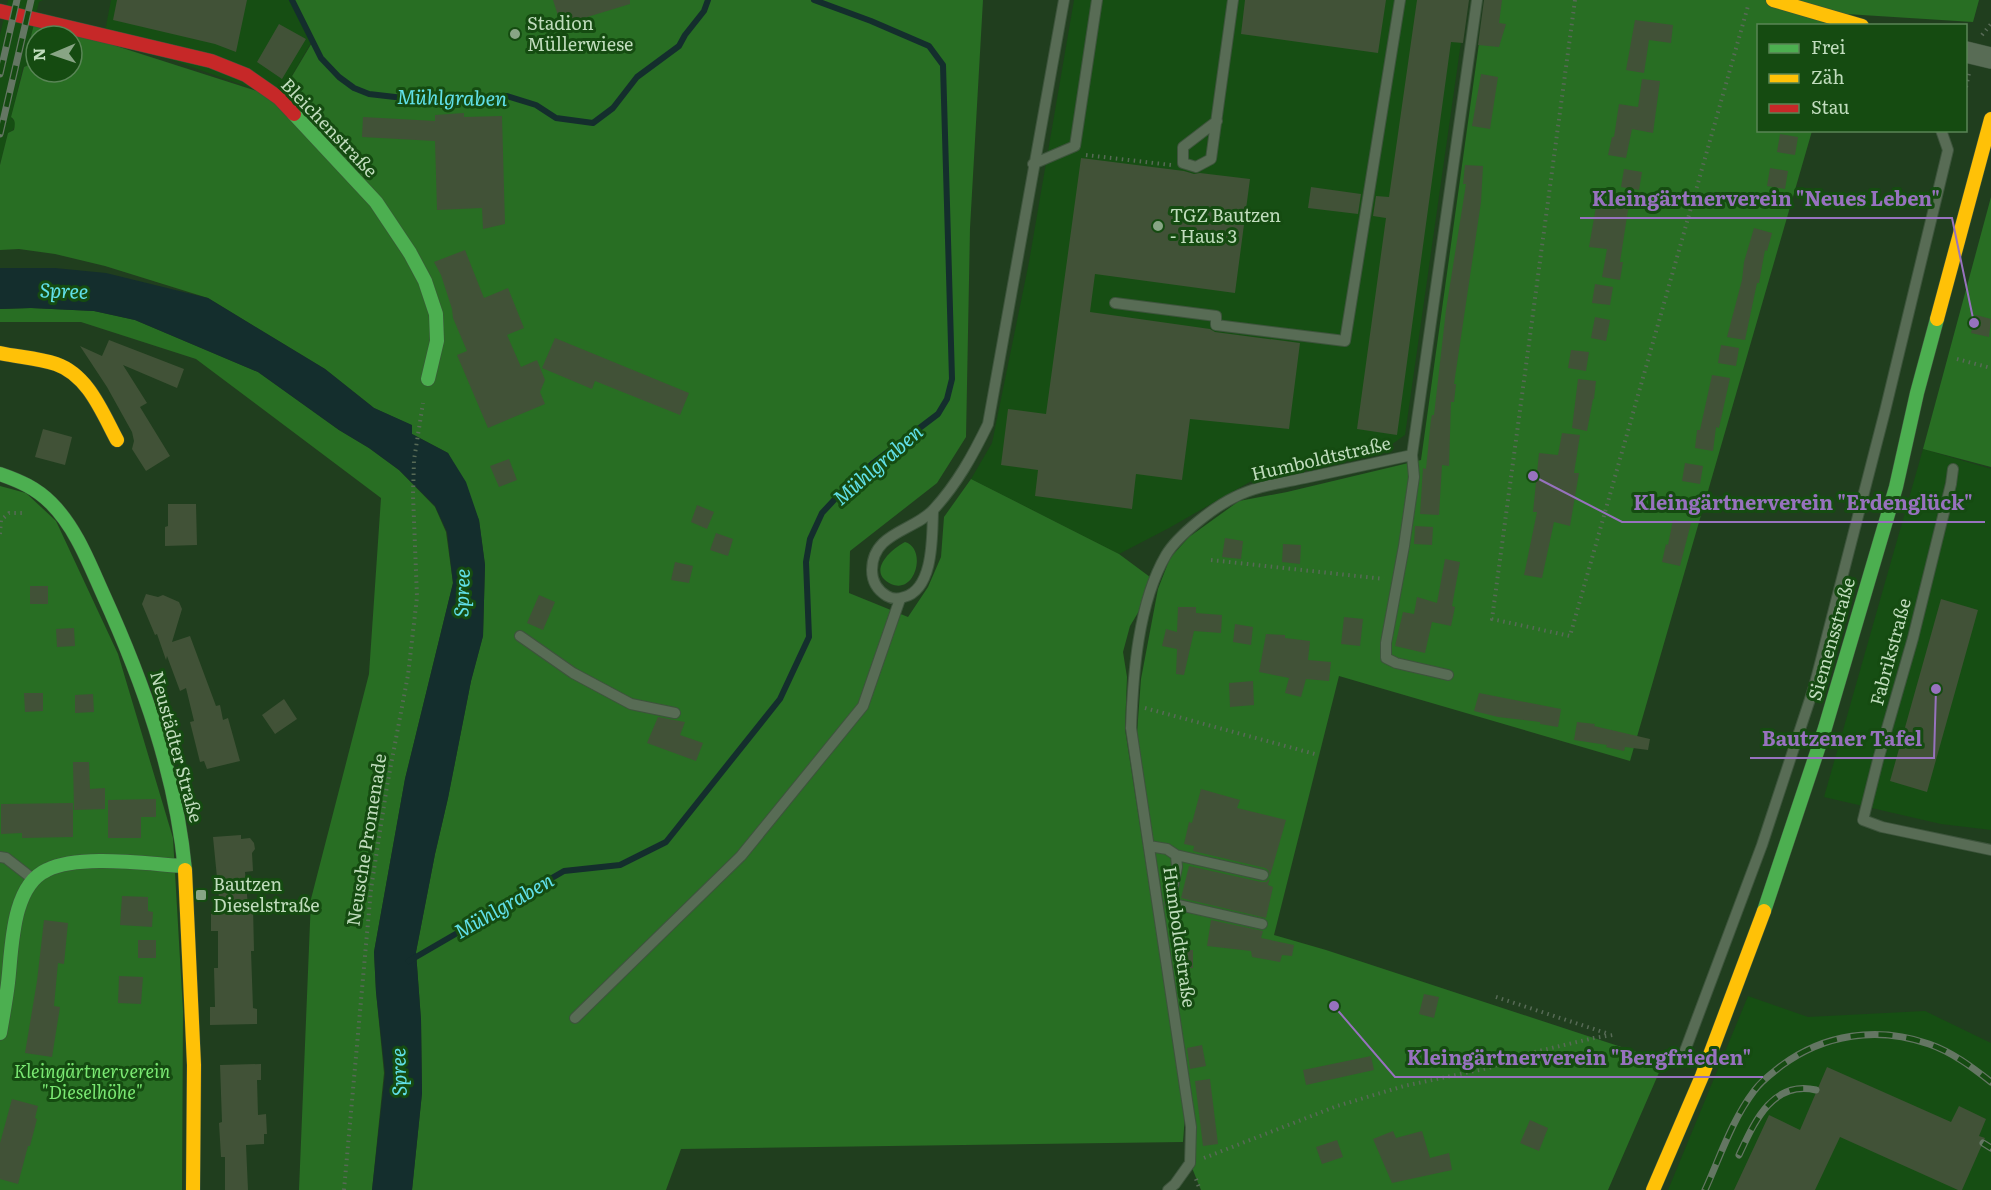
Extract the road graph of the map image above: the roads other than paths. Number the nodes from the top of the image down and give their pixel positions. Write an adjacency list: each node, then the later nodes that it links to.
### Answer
1 (1064, 0): 14 (lane)
2 (1097, 0): 14 (lane)
3 (1233, 0): 12 (lane)
4 (1400, 0): 15 (lane)
5 (1478, 0): 19 (lane, Humboldtstraße)
6 (1773, 0): 8 (street)
7 (0, 11): 17 (street, Bleichenstraße)
8 (1857, 24)
9 (1972, 45): 10 (street)
10 (1991, 57)
11 (1991, 119): 41 (street, Siemensstraße)
12 (1217, 121): 12 (lane)
13 (1942, 132): 38 (lane)
14 (1033, 164): 22 (lane)
15 (1115, 303)
16 (0, 353): 18 (street)
17 (428, 379)
18 (117, 440)
19 (1412, 455): 25 (lane); 27 (lane, Humboldtstraße)
20 (1953, 469): 28 (lane, Fabrikstraße)
21 (0, 474): 31 (street, Neustädter Straße)
22 (933, 512): 23 (lane); 23 (lane)
23 (900, 599): 36 (lane)
24 (520, 636): 26 (lane)
25 (1448, 675)
26 (675, 713)
27 (1149, 846): 29 (lane); 40 (lane, Humboldtstraße)
28 (1991, 850)
29 (1176, 855): 32 (lane); 34 (lane)
30 (0, 857): 33 (lane)
31 (184, 866): 33 (street); 39 (street, Neustädter Straße)
32 (1263, 875)
33 (33, 879): 35 (street)
34 (1262, 924)
35 (5, 966): 37 (street)
36 (575, 1018)
37 (0, 1033)
38 (1683, 1056)
39 (193, 1190)
40 (1168, 1190)
41 (1653, 1190)

